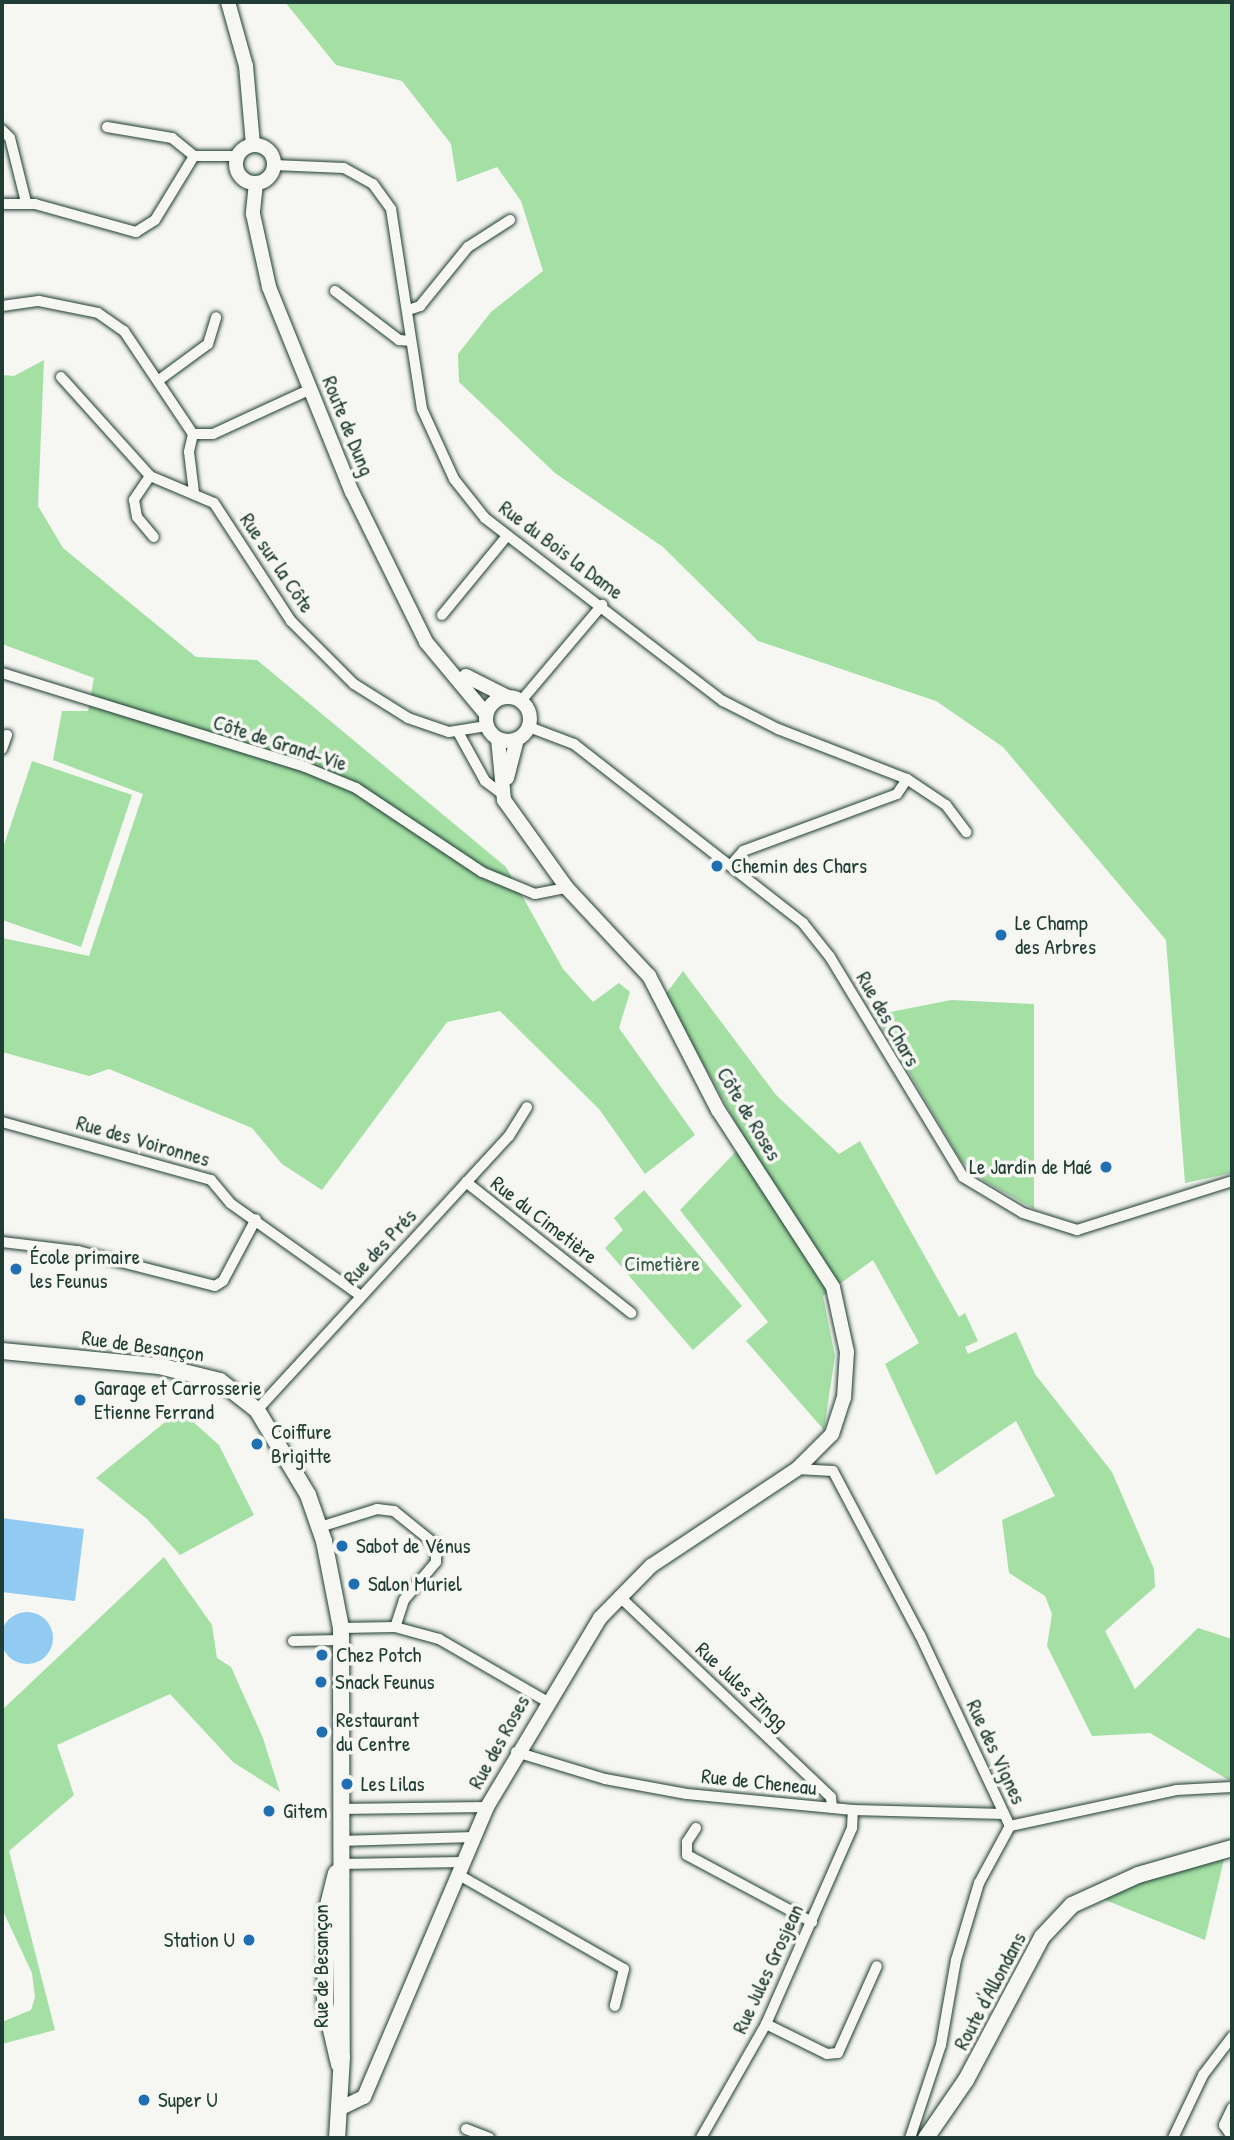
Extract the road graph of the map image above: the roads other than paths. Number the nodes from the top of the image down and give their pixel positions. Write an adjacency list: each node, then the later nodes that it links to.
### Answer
1 (228, 2): 4 (street)
2 (107, 127): 5 (street)
3 (2, 130): 9 (street)
4 (253, 145): 6 (street); 7 (street)
5 (194, 156): 6 (street); 9 (street)
6 (238, 156): 8 (street)
7 (274, 165): 8 (street); 14 (street, Rue du Bois la Dame)
8 (256, 183): 19 (street, Route de Dung)
9 (26, 202): 10 (street)
10 (2, 204)
11 (510, 220): 14 (street)
12 (335, 291): 16 (street)
13 (2, 306): 18 (street)
14 (408, 310): 16 (street, Rue du Bois la Dame)
15 (216, 317): 18 (street)
16 (411, 341): 24 (street, Rue du Bois la Dame)
17 (61, 377): 21 (street, Rue sur la Côte)
18 (159, 380): 20 (street)
19 (311, 389): 20 (street); 27 (street, Route de Dung)
20 (193, 434): 22 (street)
21 (150, 476): 22 (street, Rue sur la Côte); 23 (street)
22 (194, 491): 33 (street, Rue sur la Côte)
23 (154, 537)
24 (506, 537): 25 (street, Rue du Bois la Dame); 26 (street)
25 (602, 605): 30 (street); 38 (street, Rue du Bois la Dame)
26 (442, 615)
27 (450, 666): 29 (street, Route de Dung); 31 (street, Route de Dung)
28 (2, 673): 42 (street, Côte de Grand-Vie)
29 (506, 696): 30 (street); 31 (street)
30 (521, 701): 32 (street)
31 (486, 720): 33 (street); 35 (street)
32 (529, 727): 36 (street); 41 (street, Rue des Chars)
33 (458, 733): 39 (street)
34 (7, 735): 37 (street)
35 (498, 739): 36 (street); 39 (street)
36 (517, 739): 39 (street)
37 (2, 749)
38 (907, 779): 40 (street, Rue du Bois la Dame); 41 (street)
39 (505, 799): 42 (street, Côte de Roses)
40 (966, 832)
41 (731, 865): 45 (street, Rue des Chars)
42 (567, 888): 53 (street, Côte de Roses)
43 (527, 1107): 46 (street, Rue des Prés)
44 (2, 1122): 47 (street, Rue des Voironnes)
45 (1232, 1181)
46 (466, 1182): 49 (street, Rue des Prés); 50 (street, Rue du Cimetière)
47 (256, 1220): 48 (street); 49 (street, Rue des Voironnes)
48 (2, 1242)
49 (361, 1296): 52 (street, Rue des Prés)
50 (631, 1313)
51 (2, 1351): 52 (main road, Rue de Besançon)
52 (257, 1410): 54 (main road, Rue de Besançon)
53 (797, 1469): 55 (street, Rue des Roses); 66 (street, Rue des Vignes)
54 (320, 1528): 56 (street); 57 (main road, Rue de Besançon)
55 (619, 1595): 59 (street, Rue des Roses); 63 (street, Rue Jules Zingg)
56 (395, 1628): 57 (street); 59 (street)
57 (340, 1634): 58 (street); 64 (main road, Rue de Besançon)
58 (293, 1641)
59 (546, 1701): 60 (street, Rue des Roses)
60 (516, 1752): 62 (street, Rue des Roses); 63 (street, Rue de Cheneau)
61 (1232, 1787): 67 (street)
62 (487, 1807): 64 (street); 69 (street, Rue des Roses)
63 (832, 1808): 65 (street, Rue de Cheneau)
64 (340, 1809): 70 (main road, Rue de Besançon)
65 (853, 1810): 66 (street, Rue de Cheneau); 74 (street, Rue Jules Grosjean)
66 (1004, 1814): 67 (street, Rue des Vignes)
67 (1010, 1826): 86 (street, Rue des Vignes)
68 (695, 1828): 74 (street)
69 (474, 1837): 70 (street); 73 (street, Rue des Roses)
70 (339, 1841): 72 (main road, Rue de Besançon)
71 (1232, 1848): 87 (main road, Route d'Allondans)
72 (339, 1864): 73 (street); 80 (main road, Rue de Besançon)
73 (461, 1868): 76 (street); 80 (street, Rue des Roses)
74 (812, 1922): 77 (street, Rue Jules Grosjean)
75 (877, 1966): 77 (street)
76 (615, 2006)
77 (766, 2024): 85 (street, Rue Jules Grosjean)
78 (1232, 2037): 88 (street)
79 (1232, 2108): 82 (street)
80 (339, 2109): 83 (main road, Rue de Besançon)
81 (466, 2129): 84 (street)
82 (1232, 2137)
83 (337, 2138)
84 (489, 2138)
85 (701, 2138)
86 (910, 2138)
87 (926, 2138)
88 (1174, 2138)

